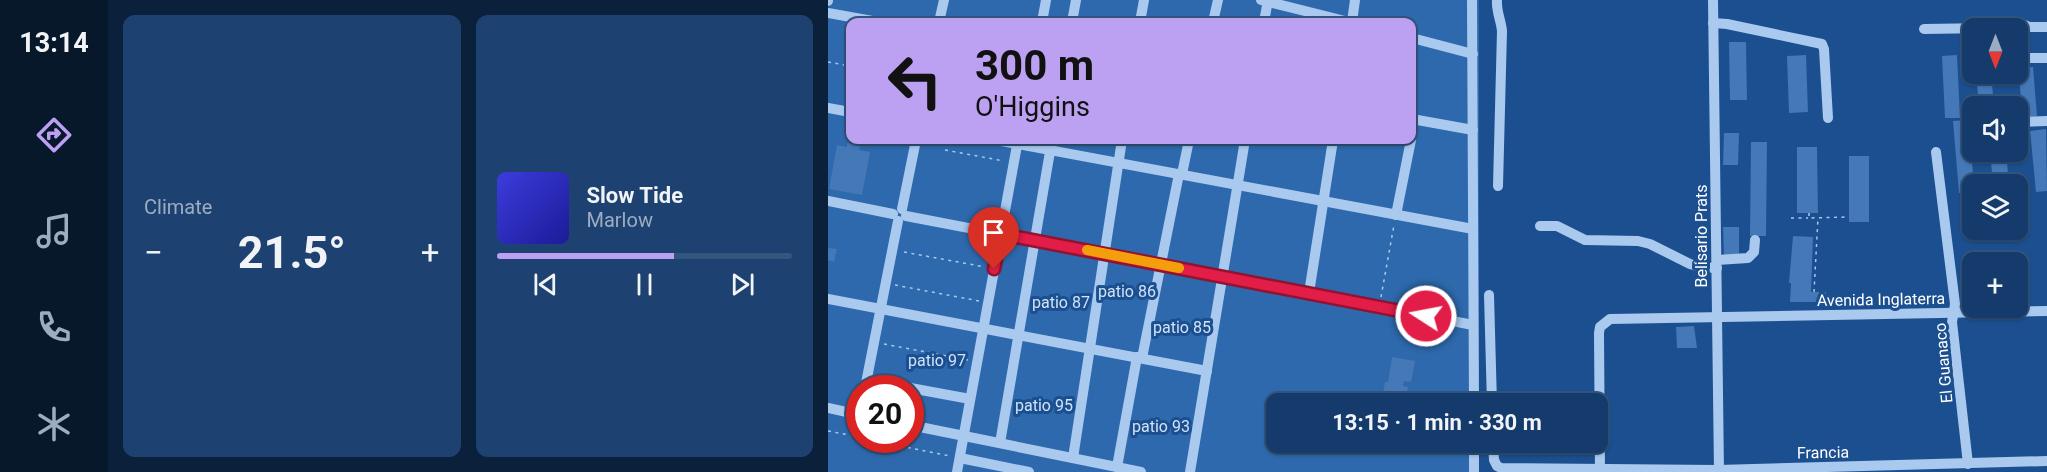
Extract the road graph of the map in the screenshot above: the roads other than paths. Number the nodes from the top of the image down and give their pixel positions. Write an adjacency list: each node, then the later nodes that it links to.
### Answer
1 (944, 0): 13 (street)
2 (1046, 0): 14 (street)
3 (1076, 0): 15 (street)
4 (1144, 0): 16 (street)
5 (1218, 0): 17 (street)
6 (1355, 0): 20 (street)
7 (1472, 0): 27 (street)
8 (1497, 0): 49 (street)
9 (1713, 0): 21 (street, Belisario Prats)
10 (1265, 1): 18 (street); 19 (street)
11 (828, 13): 12 (street)
12 (856, 18)
13 (940, 18)
14 (1043, 18)
15 (1073, 18)
16 (1141, 18)
17 (1214, 18)
18 (1264, 18)
19 (1334, 18)
20 (1351, 18)
21 (1713, 23): 32 (street); 60 (street, Belisario Prats)
22 (2029, 27): 23 (street)
23 (2047, 27)
24 (1962, 28): 25 (street)
25 (1924, 29)
26 (1416, 39): 27 (street)
27 (1473, 54): 36 (street)
28 (2028, 58): 29 (street)
29 (2047, 58)
30 (828, 108): 31 (street)
31 (846, 111)
32 (1828, 118)
33 (1416, 120): 36 (street)
34 (2028, 122): 35 (street)
35 (2047, 122)
36 (1473, 130): 55 (street)
37 (915, 144): 52 (street)
38 (1018, 144): 56 (street)
39 (1121, 144): 46 (street)
40 (1188, 144): 47 (street)
41 (1244, 144): 48 (street)
42 (1332, 144): 51 (street)
43 (1410, 144): 53 (street)
44 (1051, 145): 46 (street); 58 (street)
45 (1936, 152): 68 (street, El Guanaco)
46 (1118, 163): 47 (street); 59 (street)
47 (1180, 174): 48 (street); 61 (street)
48 (1238, 185): 51 (street); 62 (street)
49 (1498, 186)
50 (828, 201): 52 (street)
51 (1323, 201): 53 (street); 63 (street)
52 (900, 215): 56 (street); 66 (street)
53 (1396, 215): 55 (street)
54 (1540, 226): 60 (street)
55 (1473, 228): 70 (street)
56 (1001, 234): 58 (street); 71 (street)
57 (1755, 240): 60 (street)
58 (1035, 241): 59 (street); 72 (street)
59 (1104, 254): 61 (street); 73 (street)
60 (1717, 264): 69 (street, Belisario Prats)
61 (1161, 265): 62 (street); 74 (street)
62 (1223, 277): 63 (street); 75 (street)
63 (1309, 293): 70 (street)
64 (1489, 295): 79 (street)
65 (828, 299): 66 (street)
66 (881, 309): 71 (street); 76 (street)
67 (2047, 311): 68 (street, Avenida Inglaterra)
68 (1954, 312): 69 (street, Avenida Inglaterra); 91 (street, El Guanaco)
69 (1716, 318): 94 (street, Avenida Inglaterra); 95 (street, Belisario Prats)
70 (1473, 325): 78 (street)
71 (984, 328): 72 (street); 80 (street)
72 (1019, 335): 73 (street); 85 (street)
73 (1090, 349): 74 (street); 89 (street)
74 (1139, 358): 75 (street); 92 (street)
75 (1207, 371): 99 (street)
76 (868, 375)
77 (924, 392): 80 (street)
78 (1474, 393)
79 (1492, 393)
80 (970, 399): 84 (street)
81 (828, 408): 82 (street)
82 (846, 412)
83 (924, 428): 84 (street)
84 (964, 436): 85 (street); 88 (street)
85 (1000, 443): 89 (street)
86 (1474, 453): 100 (street)
87 (1494, 453): 94 (street, Francia)
88 (960, 458): 96 (street); 97 (street)
89 (1073, 458): 92 (street)
90 (2047, 461): 91 (street, Francia)
91 (1968, 464): 93 (street, Francia)
92 (1117, 467): 98 (street)
93 (1852, 469): 95 (street, Francia)
94 (1600, 471): 95 (street, Francia)
95 (1719, 471)
96 (957, 472)
97 (1029, 472)
98 (1141, 472)
99 (1190, 472)
100 (1474, 472)

